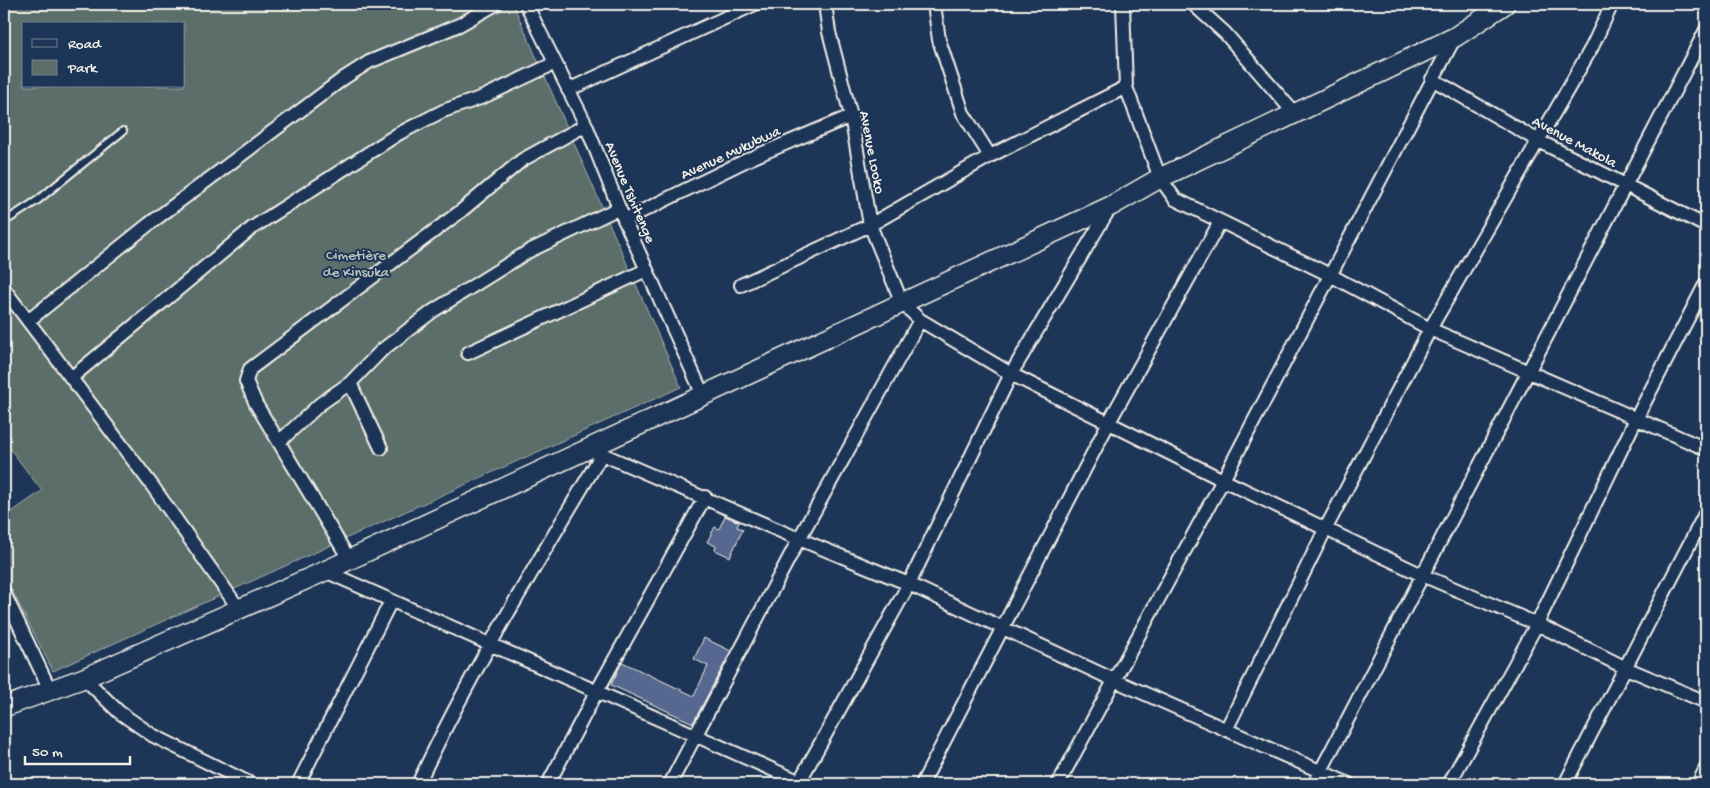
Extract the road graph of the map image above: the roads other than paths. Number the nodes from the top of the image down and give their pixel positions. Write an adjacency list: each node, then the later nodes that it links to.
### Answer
1 (496, 4): 37 (street)
2 (526, 4): 12 (street, Avenue Tshitenge)
3 (755, 4): 15 (street)
4 (825, 4): 17 (street, Avenue Looko)
5 (934, 4): 21 (street)
6 (1123, 4): 14 (street)
7 (1193, 4): 16 (street)
8 (1505, 4): 11 (street)
9 (1612, 4): 20 (street)
10 (1706, 30): 23 (street)
11 (1455, 37): 13 (street); 16 (street)
12 (555, 63): 15 (street, Avenue Tshitenge); 42 (street)
13 (1432, 79): 20 (street, Avenue Makola); 31 (street)
14 (1126, 87): 21 (street); 22 (street)
15 (568, 90): 18 (street, Avenue Tshitenge)
16 (1295, 114): 22 (street)
17 (851, 116): 25 (street, Avenue Mukubwa); 28 (street, Avenue Looko)
18 (586, 125): 25 (street, Avenue Tshitenge); 47 (street)
19 (123, 131): 26 (lane)
20 (1537, 140): 23 (street, Avenue Makola); 38 (street)
21 (990, 156): 28 (street)
22 (1160, 178): 24 (street); 27 (street)
23 (1626, 187): 29 (street, Avenue Makola); 40 (street)
24 (1111, 206): 35 (street); 41 (street)
25 (621, 214): 30 (street, Avenue Tshitenge); 43 (street, Avenue Mukubwa)
26 (4, 222)
27 (1220, 222): 31 (street); 46 (street)
28 (870, 225): 33 (street); 35 (street, Avenue Looko)
29 (1706, 226)
30 (646, 270): 39 (street); 44 (street, Avenue Tshitenge)
31 (1330, 275): 38 (street); 51 (street)
32 (1706, 283): 45 (street)
33 (741, 285)
34 (4, 289): 37 (street)
35 (902, 303): 36 (street); 44 (street)
36 (920, 320): 41 (street); 55 (street)
37 (28, 321): 42 (street)
38 (1430, 329): 40 (street); 54 (street)
39 (468, 353)
40 (1529, 372): 45 (street); 58 (street)
41 (1011, 374): 46 (street); 59 (street)
42 (71, 378): 62 (street)
43 (350, 383): 47 (street, Avenue Mukubwa); 48 (street)
44 (703, 395): 50 (street)
45 (1636, 419): 49 (street); 63 (street)
46 (1109, 422): 51 (street); 64 (street)
47 (279, 442): 56 (street)
48 (381, 448)
49 (1706, 449)
50 (595, 451): 52 (street); 56 (street); 65 (street)
51 (1222, 480): 54 (street); 68 (street)
52 (705, 497): 55 (street); 70 (street)
53 (1706, 512): 66 (street)
54 (1326, 528): 58 (street); 73 (street)
55 (799, 539): 59 (street); 74 (street)
56 (350, 559): 57 (street)
57 (325, 571): 61 (street); 62 (street)
58 (1422, 575): 63 (street); 76 (street)
59 (909, 584): 64 (street); 77 (street)
60 (4, 593): 69 (street)
61 (391, 601): 65 (street); 79 (street)
62 (239, 609): 67 (street)
63 (1537, 624): 66 (street); 87 (street)
64 (1002, 627): 68 (street); 83 (street)
65 (489, 645): 70 (street); 80 (street)
66 (1626, 668): 71 (street); 88 (street)
67 (84, 678): 69 (street); 78 (street)
68 (1114, 680): 73 (street); 84 (street)
69 (50, 690): 72 (street)
70 (596, 693): 74 (street); 81 (street)
71 (1706, 702)
72 (4, 707)
73 (1226, 730): 76 (street)
74 (696, 736): 77 (street); 82 (street)
75 (1706, 768): 89 (street)
76 (1320, 772): 85 (street); 86 (street)
77 (801, 783)
78 (252, 784)
79 (298, 784)
80 (418, 784)
81 (548, 784)
82 (670, 784)
83 (922, 784)
84 (1058, 784)
85 (1314, 784)
86 (1349, 784)
87 (1449, 784)
88 (1565, 784)
89 (1698, 784)

